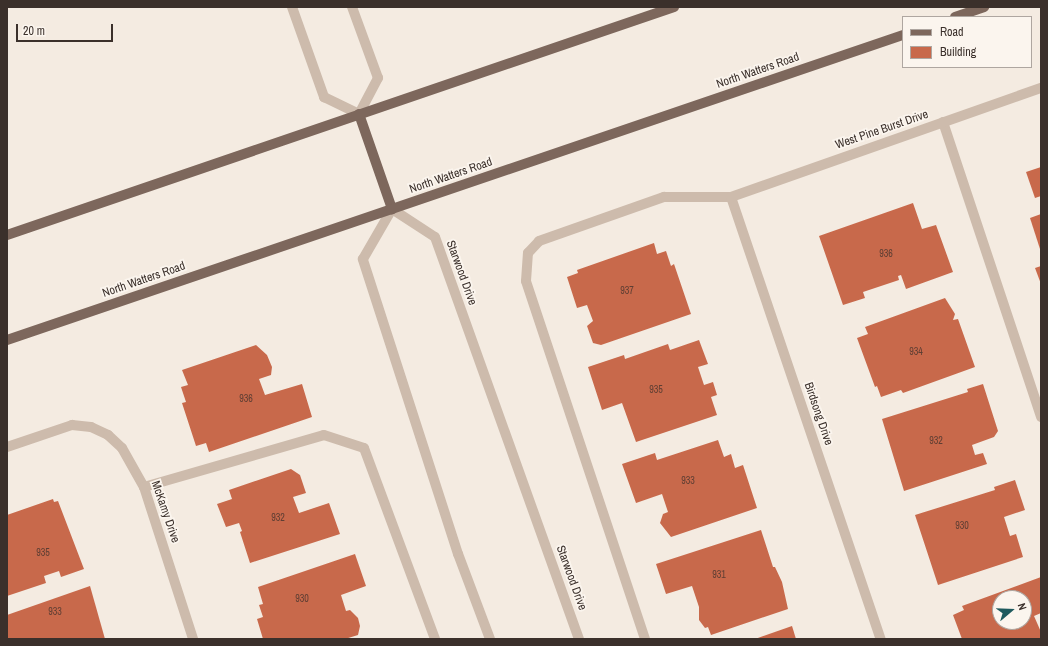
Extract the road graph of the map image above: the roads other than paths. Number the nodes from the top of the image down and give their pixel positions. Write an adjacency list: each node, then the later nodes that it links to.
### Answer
1 (292, 7): 8 (street)
2 (352, 7): 8 (street)
3 (674, 7): 8 (main road)
4 (984, 7): 5 (main road)
5 (958, 16)
6 (902, 35): 11 (main road, North Watters Road)
7 (1041, 88): 9 (street, West Pine Burst Drive)
8 (359, 114): 11 (main road); 12 (main road)
9 (943, 122): 10 (street, West Pine Burst Drive); 14 (street)
10 (731, 197): 21 (street, West Pine Burst Drive); 22 (street, Birdsong Drive)
11 (392, 209): 13 (main road, North Watters Road); 19 (street); 20 (street, Starwood Drive)
12 (7, 235)
13 (7, 340)
14 (1041, 417)
15 (7, 447): 16 (street, McKamy Drive)
16 (144, 487): 17 (street, McKamy Drive); 18 (street)
17 (193, 639)
18 (435, 639)
19 (490, 639)
20 (579, 639)
21 (644, 639)
22 (881, 639)

